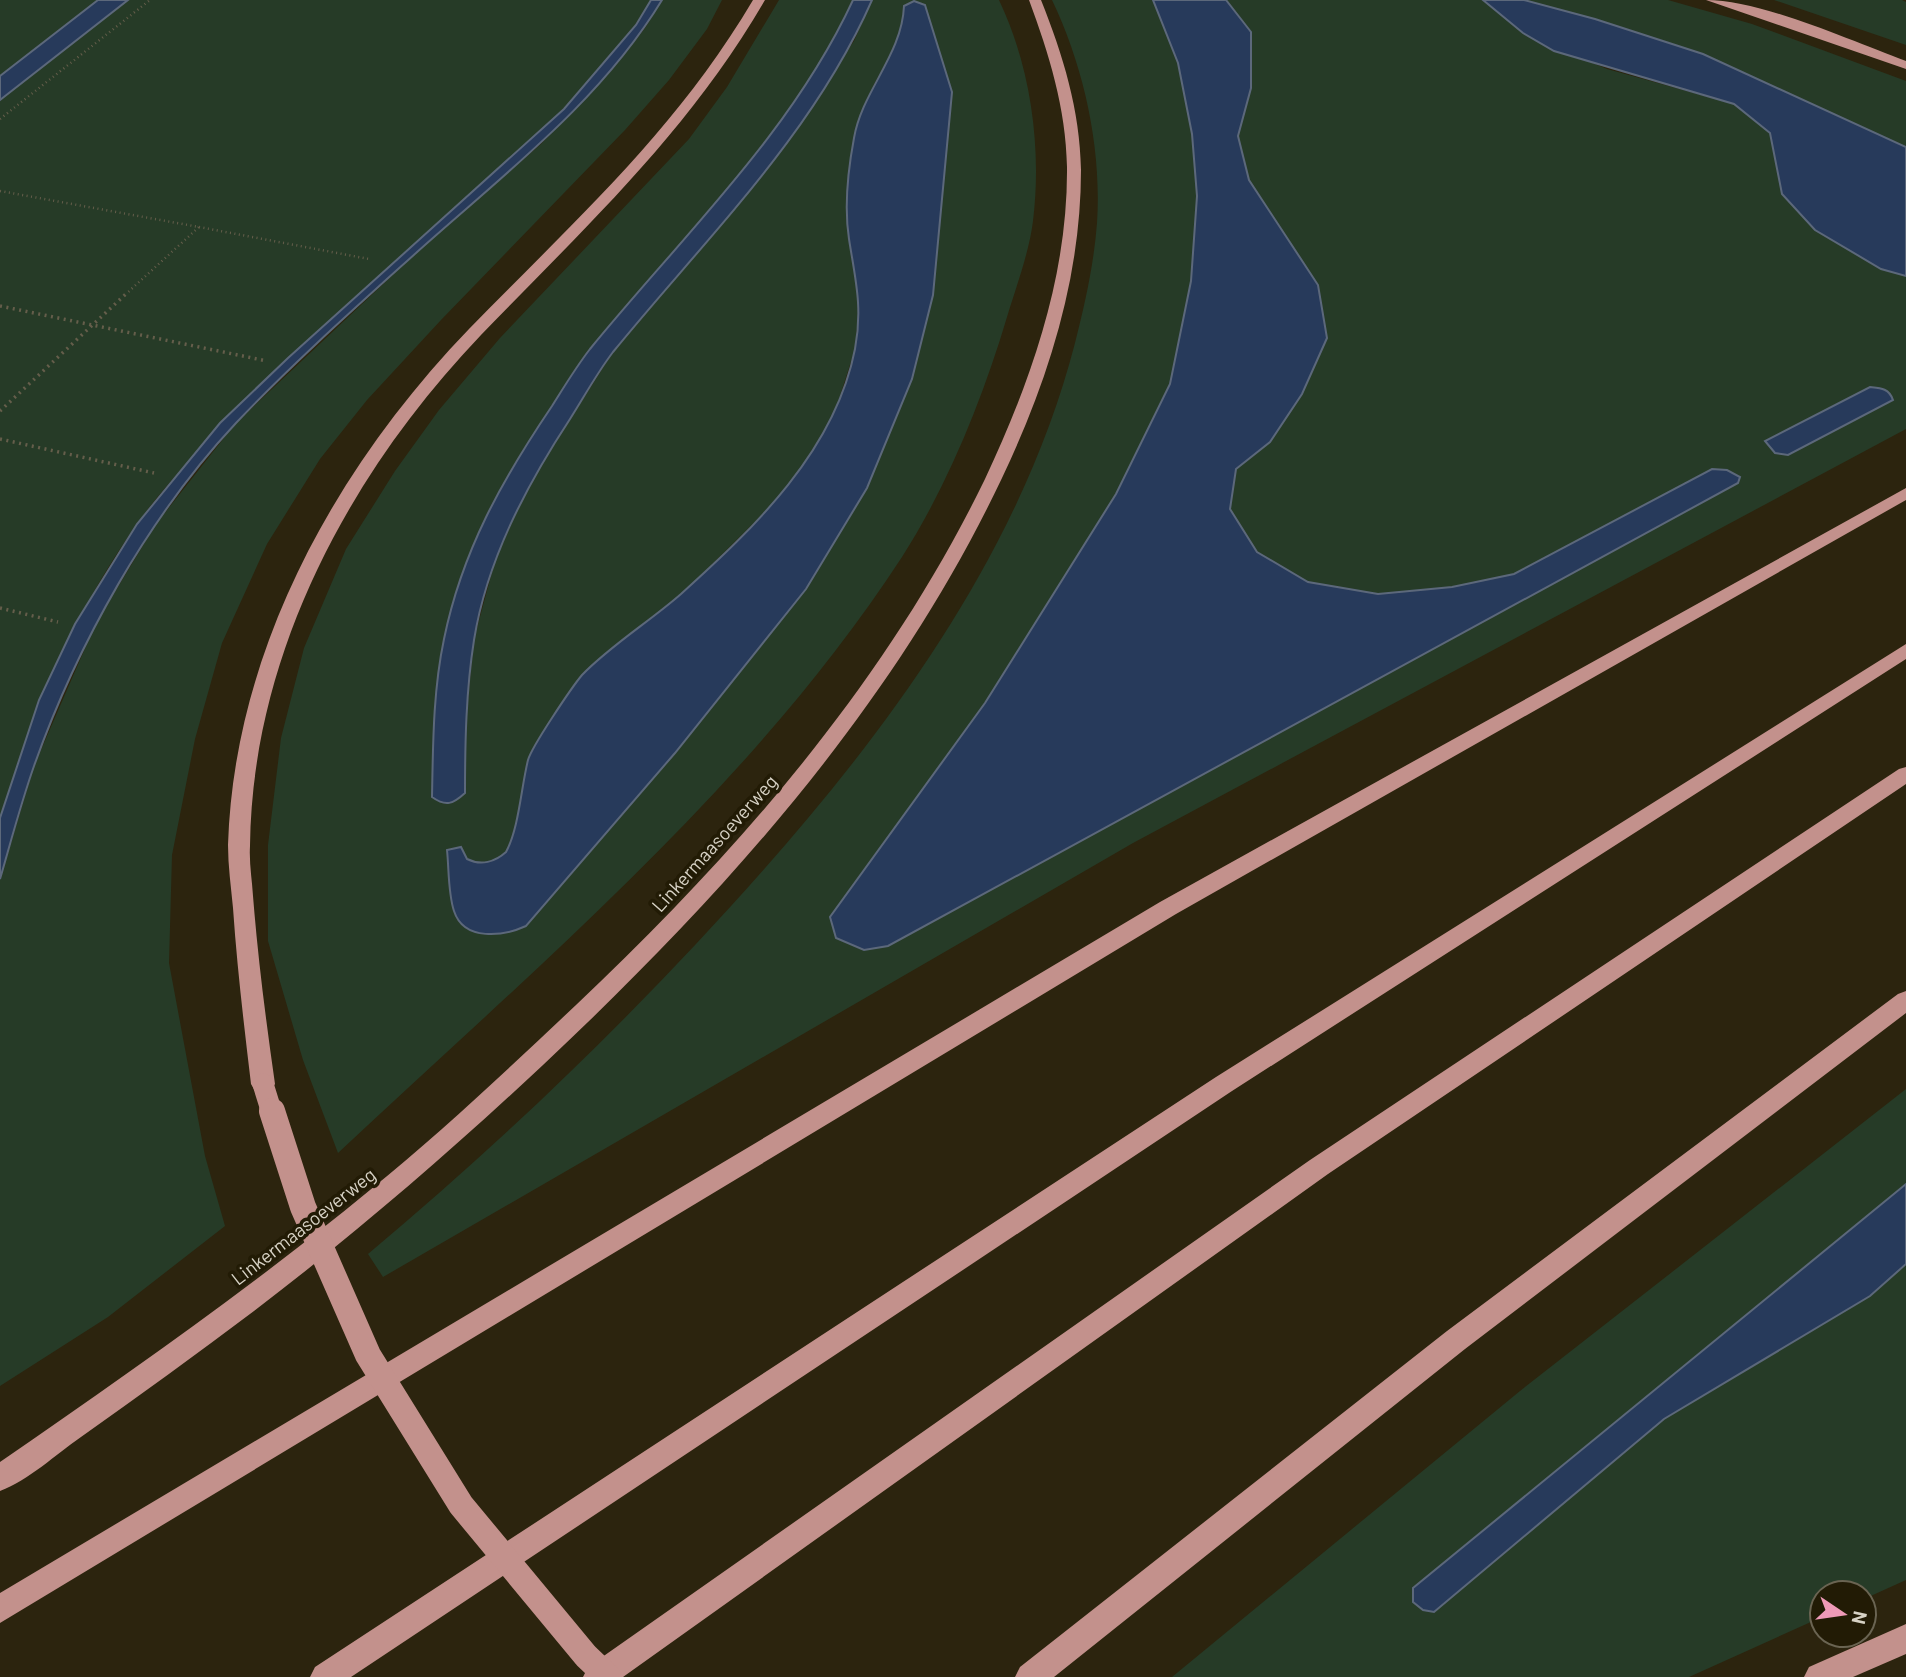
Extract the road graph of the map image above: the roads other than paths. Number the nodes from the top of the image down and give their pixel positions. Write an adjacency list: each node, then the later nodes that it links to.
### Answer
1 (759, 0): 14 (highway, bridge)
2 (1035, 0): 9 (highway, Linkermaasoeverweg)
3 (1713, 0): 4 (highway)
4 (1906, 65)
5 (1906, 493): 10 (highway)
6 (1906, 650): 12 (highway)
7 (1906, 774): 13 (highway)
8 (1906, 1000): 15 (highway)
9 (0, 1478)
10 (0, 1609)
11 (1906, 1639): 16 (highway)
12 (325, 1677)
13 (598, 1677)
14 (608, 1677)
15 (1030, 1677)
16 (1819, 1677)

